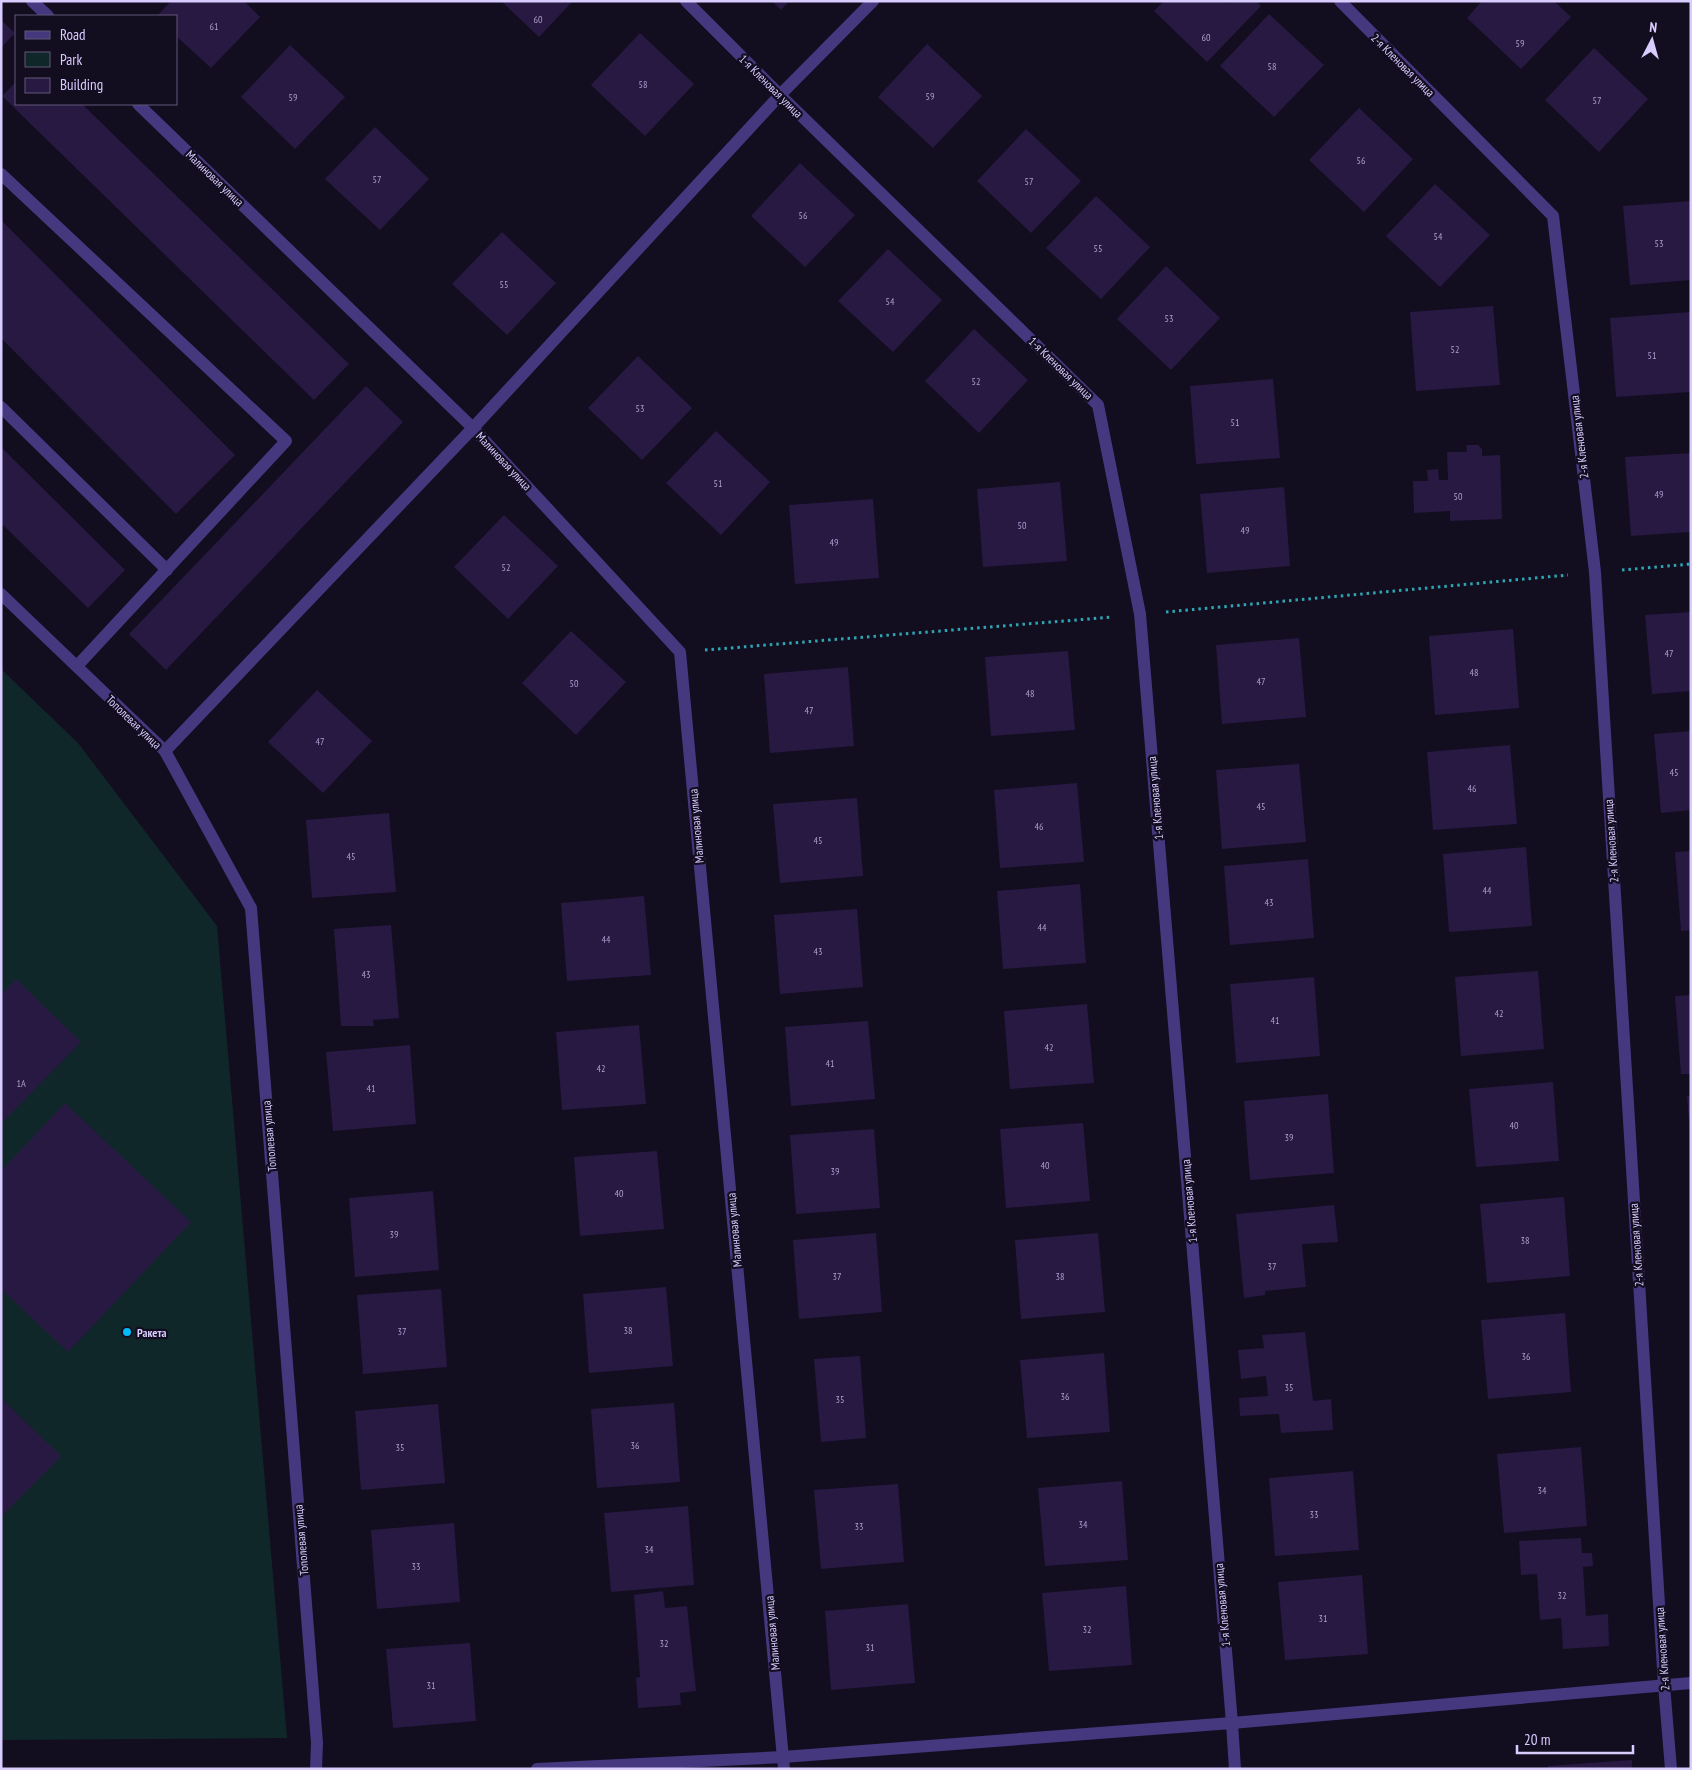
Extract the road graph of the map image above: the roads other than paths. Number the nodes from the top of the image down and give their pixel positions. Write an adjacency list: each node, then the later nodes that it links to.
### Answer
1 (32, 1): 5 (street)
2 (686, 1): 6 (street, 1-я Кленовая улица)
3 (873, 1): 6 (street)
4 (1340, 1): 16 (street, 2-я Кленовая улица)
5 (47, 15)
6 (780, 96): 10 (street); 17 (street, 1-я Кленовая улица)
7 (139, 105): 10 (street, Малиновая улица)
8 (1, 174): 11 (street)
9 (1, 407): 11 (street)
10 (473, 428): 14 (street); 18 (street, Малиновая улица)
11 (167, 570): 13 (street)
12 (1, 594): 13 (street, Тополевая улица)
13 (77, 666): 14 (street, Тополевая улица)
14 (165, 751): 19 (street, Тополевая улица)
15 (1691, 1683): 16 (street)
16 (1664, 1685): 17 (street); 22 (street, 2-я Кленовая улица)
17 (1232, 1723): 18 (street); 21 (street, 1-я Кленовая улица)
18 (784, 1763): 20 (street)
19 (316, 1769)
20 (537, 1769)
21 (1235, 1769)
22 (1671, 1769)

